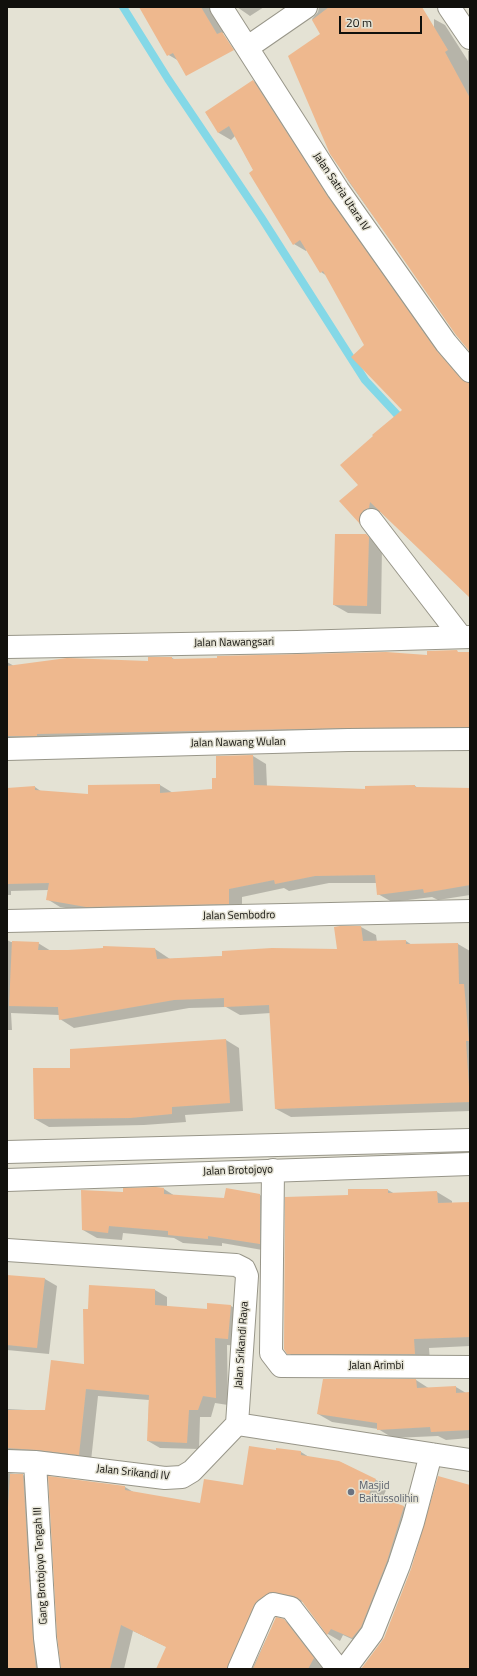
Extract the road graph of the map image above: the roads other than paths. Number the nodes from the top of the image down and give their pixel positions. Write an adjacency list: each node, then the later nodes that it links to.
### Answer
1 (221, 7): 5 (street, Jalan Satria Utara IV)
2 (306, 7): 5 (street)
3 (449, 7): 4 (street)
4 (470, 38)
5 (248, 47): 6 (street, Jalan Satria Utara IV)
6 (470, 371)
7 (371, 520): 8 (street, Jalan Nawangsari)
8 (466, 637): 9 (street, Jalan Nawangsari)
9 (7, 647)
10 (470, 739): 11 (street, Jalan Nawang Wulan)
11 (7, 749)
12 (470, 912): 13 (street, Jalan Sembodro)
13 (7, 921)
14 (470, 1140): 15 (street)
15 (7, 1152)
16 (470, 1164): 17 (street, Jalan Brotojoyo)
17 (273, 1170): 18 (street, Jalan Brotojoyo); 20 (street, Jalan Arimbi)
18 (7, 1180)
19 (7, 1250): 21 (street, Jalan Srikandi Raya)
20 (470, 1367)
21 (238, 1424): 22 (street); 25 (street, Jalan Srikandi IV)
22 (431, 1454): 23 (street); 29 (street)
23 (470, 1460)
24 (7, 1461): 25 (street, Jalan Srikandi IV)
25 (35, 1462): 26 (street, Gang Brotojoyo Tengah III)
26 (49, 1669)
27 (239, 1669): 28 (street)
28 (338, 1669)
29 (345, 1669)

